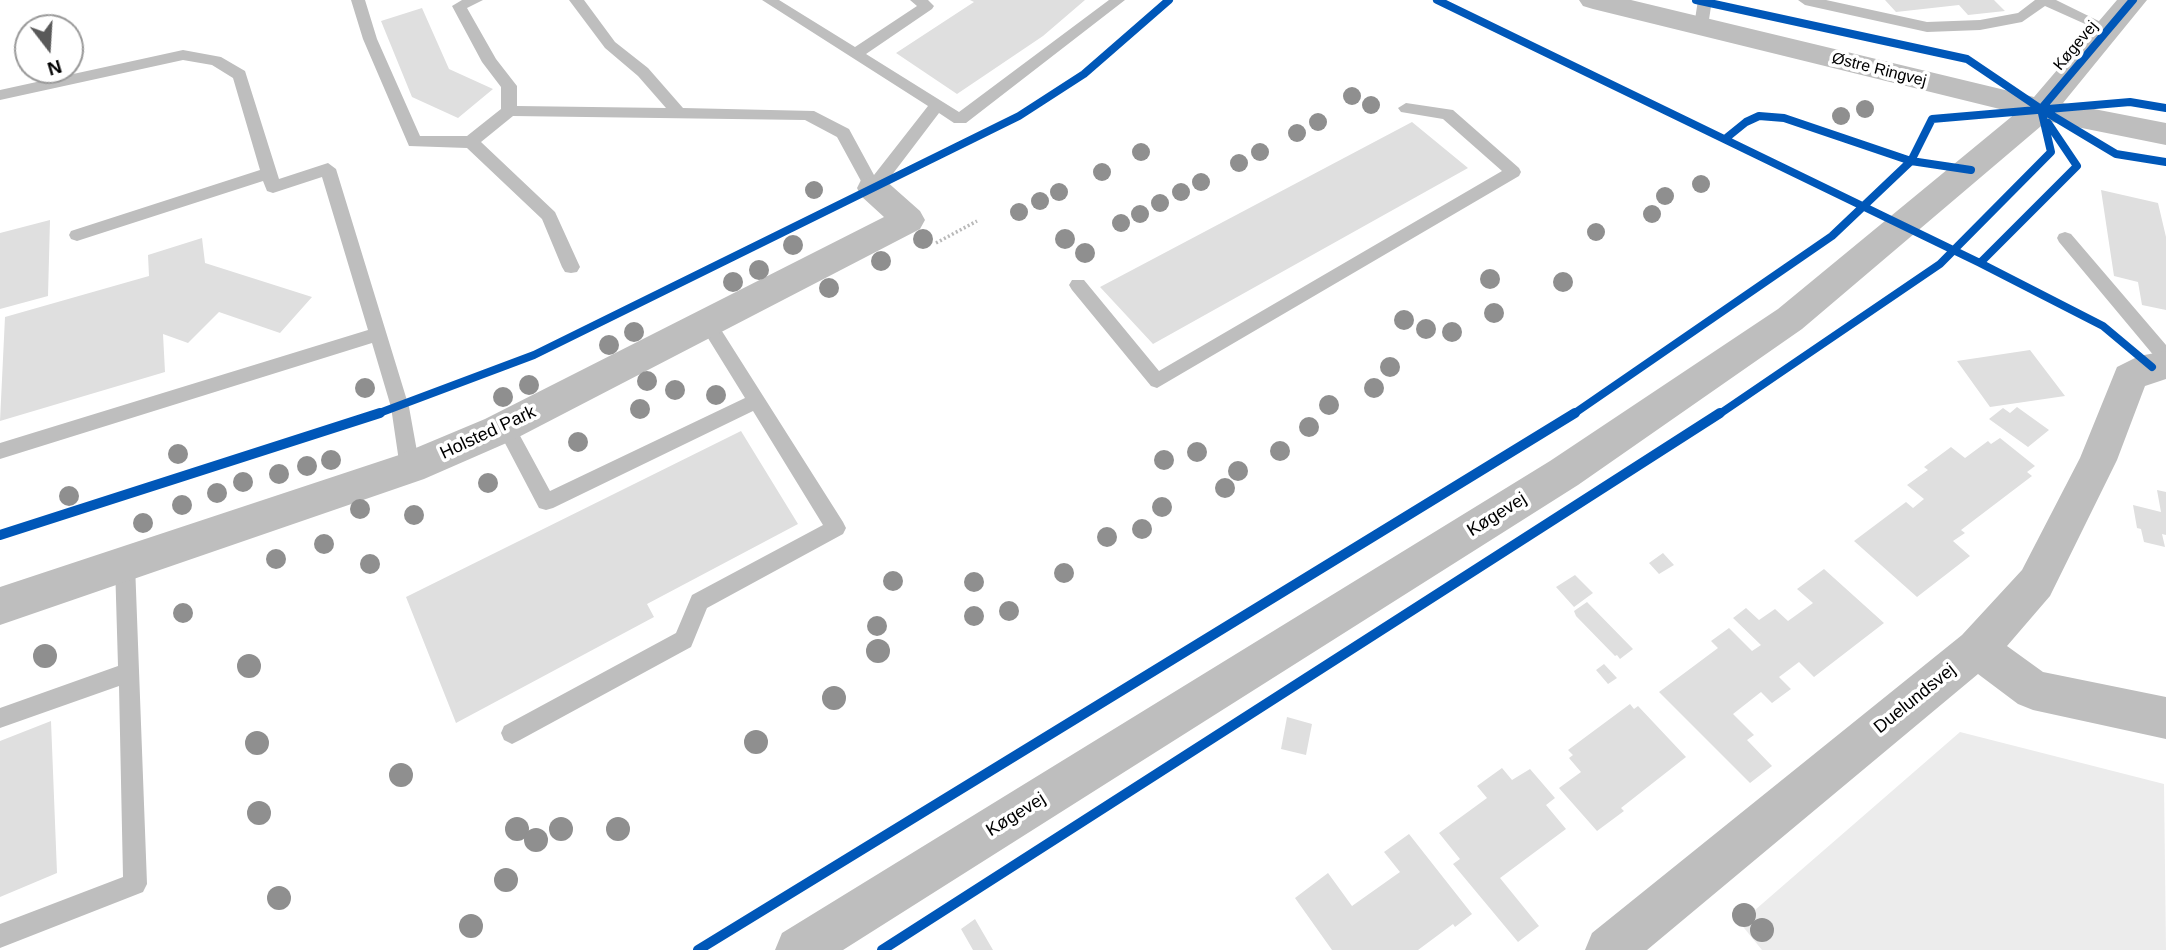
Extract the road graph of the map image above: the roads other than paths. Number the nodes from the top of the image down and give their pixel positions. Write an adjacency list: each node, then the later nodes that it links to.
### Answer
1 (359, 0): 21 (lane)
2 (476, 0): 18 (lane)
3 (576, 0): 19 (lane)
4 (769, 0): 13 (lane)
5 (917, 0): 13 (lane)
6 (1118, 0): 15 (lane)
7 (1593, 0): 11 (street, Østre Ringvej)
8 (1805, 0): 9 (lane)
9 (2044, 0): 12 (lane)
10 (2133, 0): 12 (street, Køgevej)
11 (1703, 13): 17 (street, Østre Ringvej)
12 (2108, 30): 17 (street, Køgevej)
13 (855, 54): 15 (lane)
14 (0, 95): 22 (lane)
15 (937, 105): 23 (lane)
16 (1406, 108): 27 (lane)
17 (2041, 109): 20 (street, Østre Ringvej); 43 (street, Køgevej)
18 (509, 111): 19 (lane); 21 (lane)
19 (679, 113): 23 (lane)
20 (2166, 134)
21 (471, 142): 26 (lane)
22 (269, 173): 24 (lane); 29 (lane)
23 (873, 188): 28 (street, Holsted Park)
24 (77, 235)
25 (2065, 238): 30 (lane)
26 (571, 267)
27 (1078, 285)
28 (707, 322): 31 (lane); 32 (street, Holsted Park)
29 (378, 334): 33 (lane); 34 (lane)
30 (2154, 367): 37 (street, Duelundsvej)
31 (757, 401): 32 (lane); 41 (lane)
32 (505, 426): 34 (street, Holsted Park)
33 (0, 451)
34 (410, 468): 35 (street, Holsted Park)
35 (125, 564): 36 (street, Holsted Park); 38 (lane)
36 (0, 606)
37 (1977, 649): 40 (street); 44 (street, Duelundsvej)
38 (129, 672): 39 (lane); 42 (lane)
39 (0, 718)
40 (2166, 718)
41 (512, 733)
42 (0, 936)
43 (799, 950)
44 (1609, 950)

